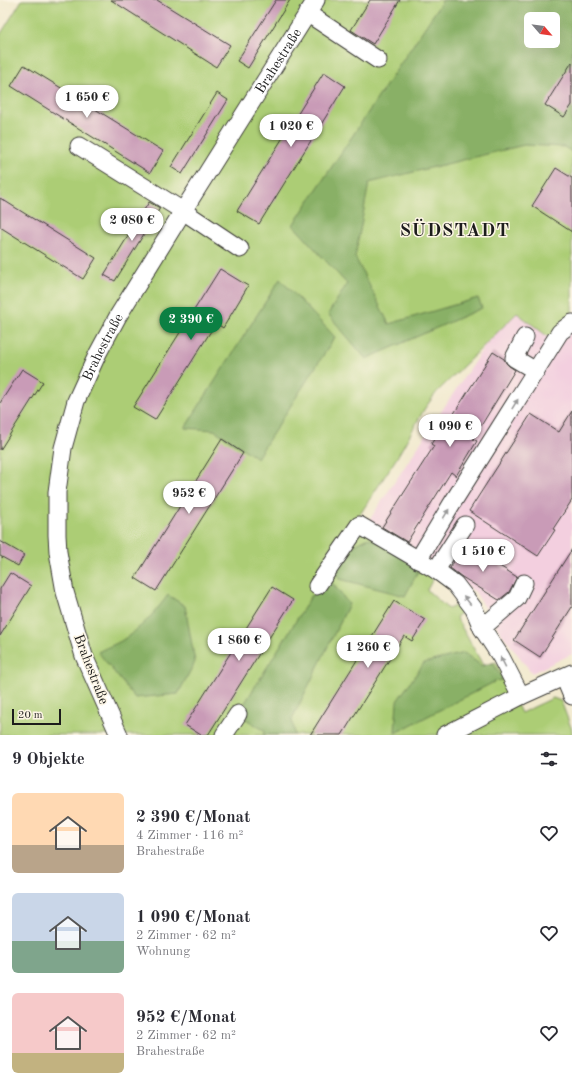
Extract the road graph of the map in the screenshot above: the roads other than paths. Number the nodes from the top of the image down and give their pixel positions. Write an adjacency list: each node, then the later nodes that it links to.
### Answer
1 (312, 7): 2 (street); 4 (street, Brahestraße)
2 (378, 60)
3 (79, 146): 4 (street)
4 (183, 211): 5 (street); 19 (street, Brahestraße)
5 (240, 249)
6 (572, 323): 8 (street)
7 (524, 338): 8 (street)
8 (536, 371): 10 (street, one-way to 8)
9 (465, 525): 11 (street)
10 (418, 560): 11 (street); 13 (street)
11 (436, 570): 14 (street, one-way to 11)
12 (524, 583): 14 (street)
13 (317, 586)
14 (482, 628): 16 (street, one-way to 14)
15 (568, 675): 16 (street); 17 (street)
16 (521, 696): 21 (street)
17 (572, 696)
18 (238, 714): 20 (street)
19 (119, 735)
20 (224, 735)
21 (445, 735)

